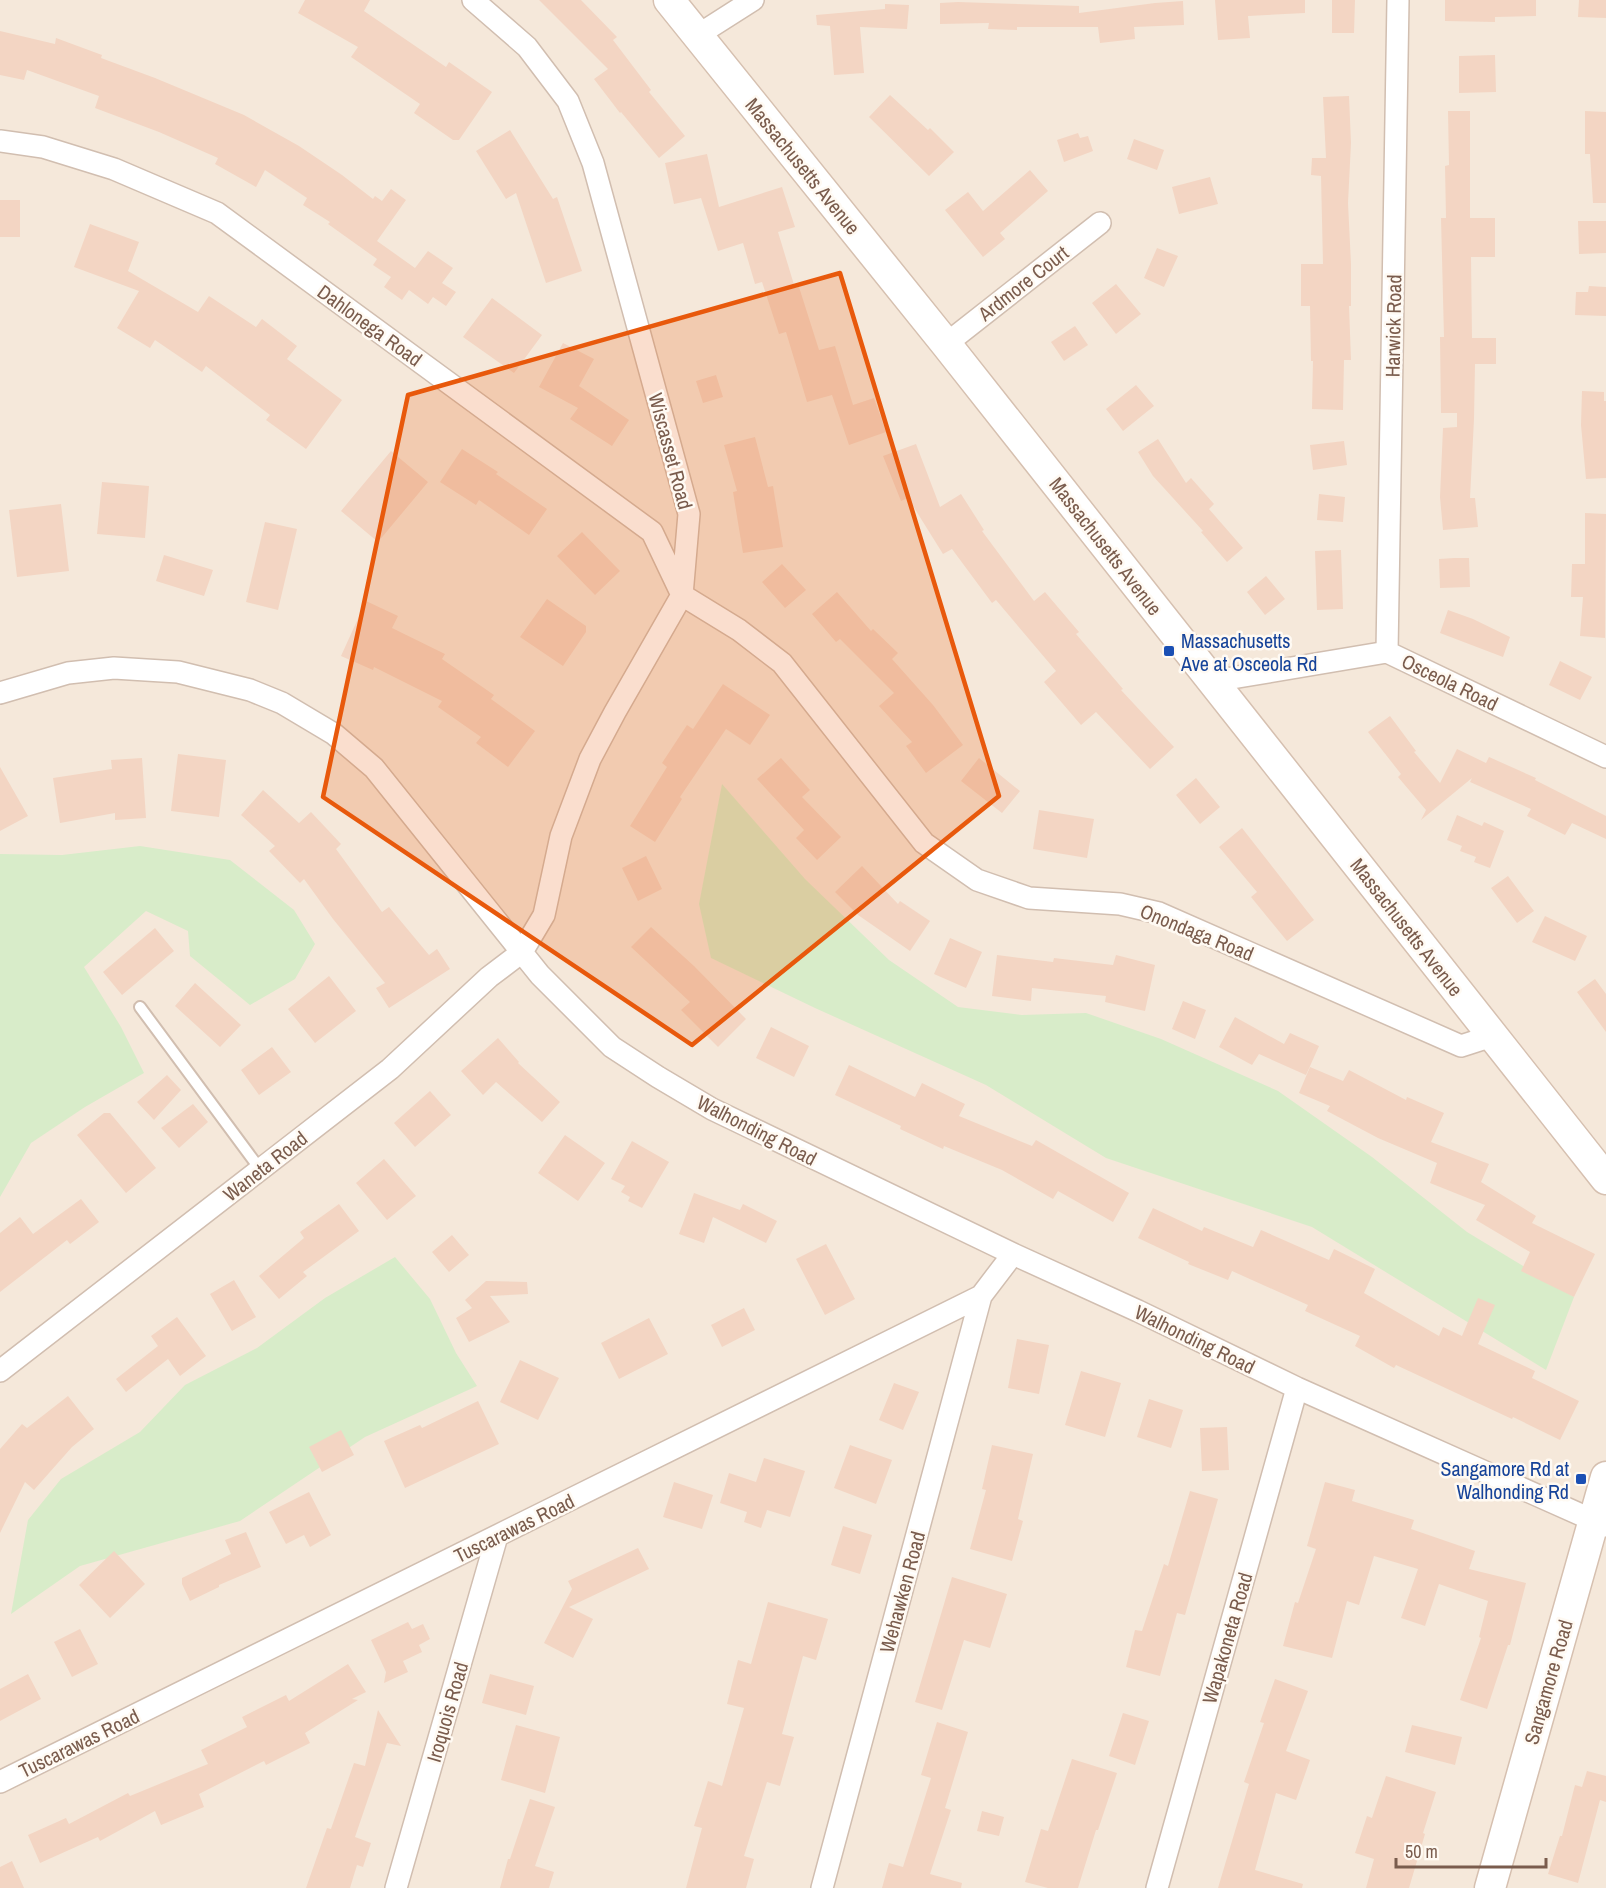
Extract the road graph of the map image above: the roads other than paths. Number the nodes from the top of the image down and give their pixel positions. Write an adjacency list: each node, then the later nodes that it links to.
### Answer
1 (473, 0): 9 (street, Wiscasset Road)
2 (669, 0): 5 (main road, Massachusetts Avenue)
3 (753, 0): 5 (street)
4 (1398, 0): 10 (street, Harwick Road)
5 (699, 35): 8 (main road, Massachusetts Avenue)
6 (0, 141): 9 (street, Dahlonega Road)
7 (1100, 223): 8 (street, Ardmore Court)
8 (946, 344): 11 (main road, Massachusetts Avenue)
9 (682, 595): 14 (street, Wiscasset Road); 16 (street, Onondaga Road)
10 (1387, 652): 11 (street, Osceola Road); 13 (street, Osceola Road)
11 (1214, 681): 16 (main road, Massachusetts Avenue)
12 (0, 693): 14 (street, Walhonding Road)
13 (1605, 754)
14 (522, 952): 17 (street, Waneta Road); 19 (street, Walhonding Road)
15 (140, 1006): 17 (lane)
16 (1492, 1036): 18 (main road, Massachusetts Avenue)
17 (260, 1169): 21 (street, Waneta Road)
18 (1606, 1179)
19 (1013, 1254): 20 (street, Tuscarawas Road); 22 (street, Walhonding Road)
20 (981, 1296): 25 (street, Tuscarawas Road); 28 (street, Wehawken Road)
21 (0, 1371)
22 (1297, 1388): 24 (street, Walhonding Road); 29 (street, Wapakoneta Road)
23 (1606, 1477): 24 (main road, Sangamore Road)
24 (1600, 1524): 30 (main road, Sangamore Road)
25 (497, 1536): 26 (street, Tuscarawas Road); 27 (street, Iroquois Road)
26 (0, 1782)
27 (396, 1888)
28 (822, 1888)
29 (1158, 1888)
30 (1490, 1888)

